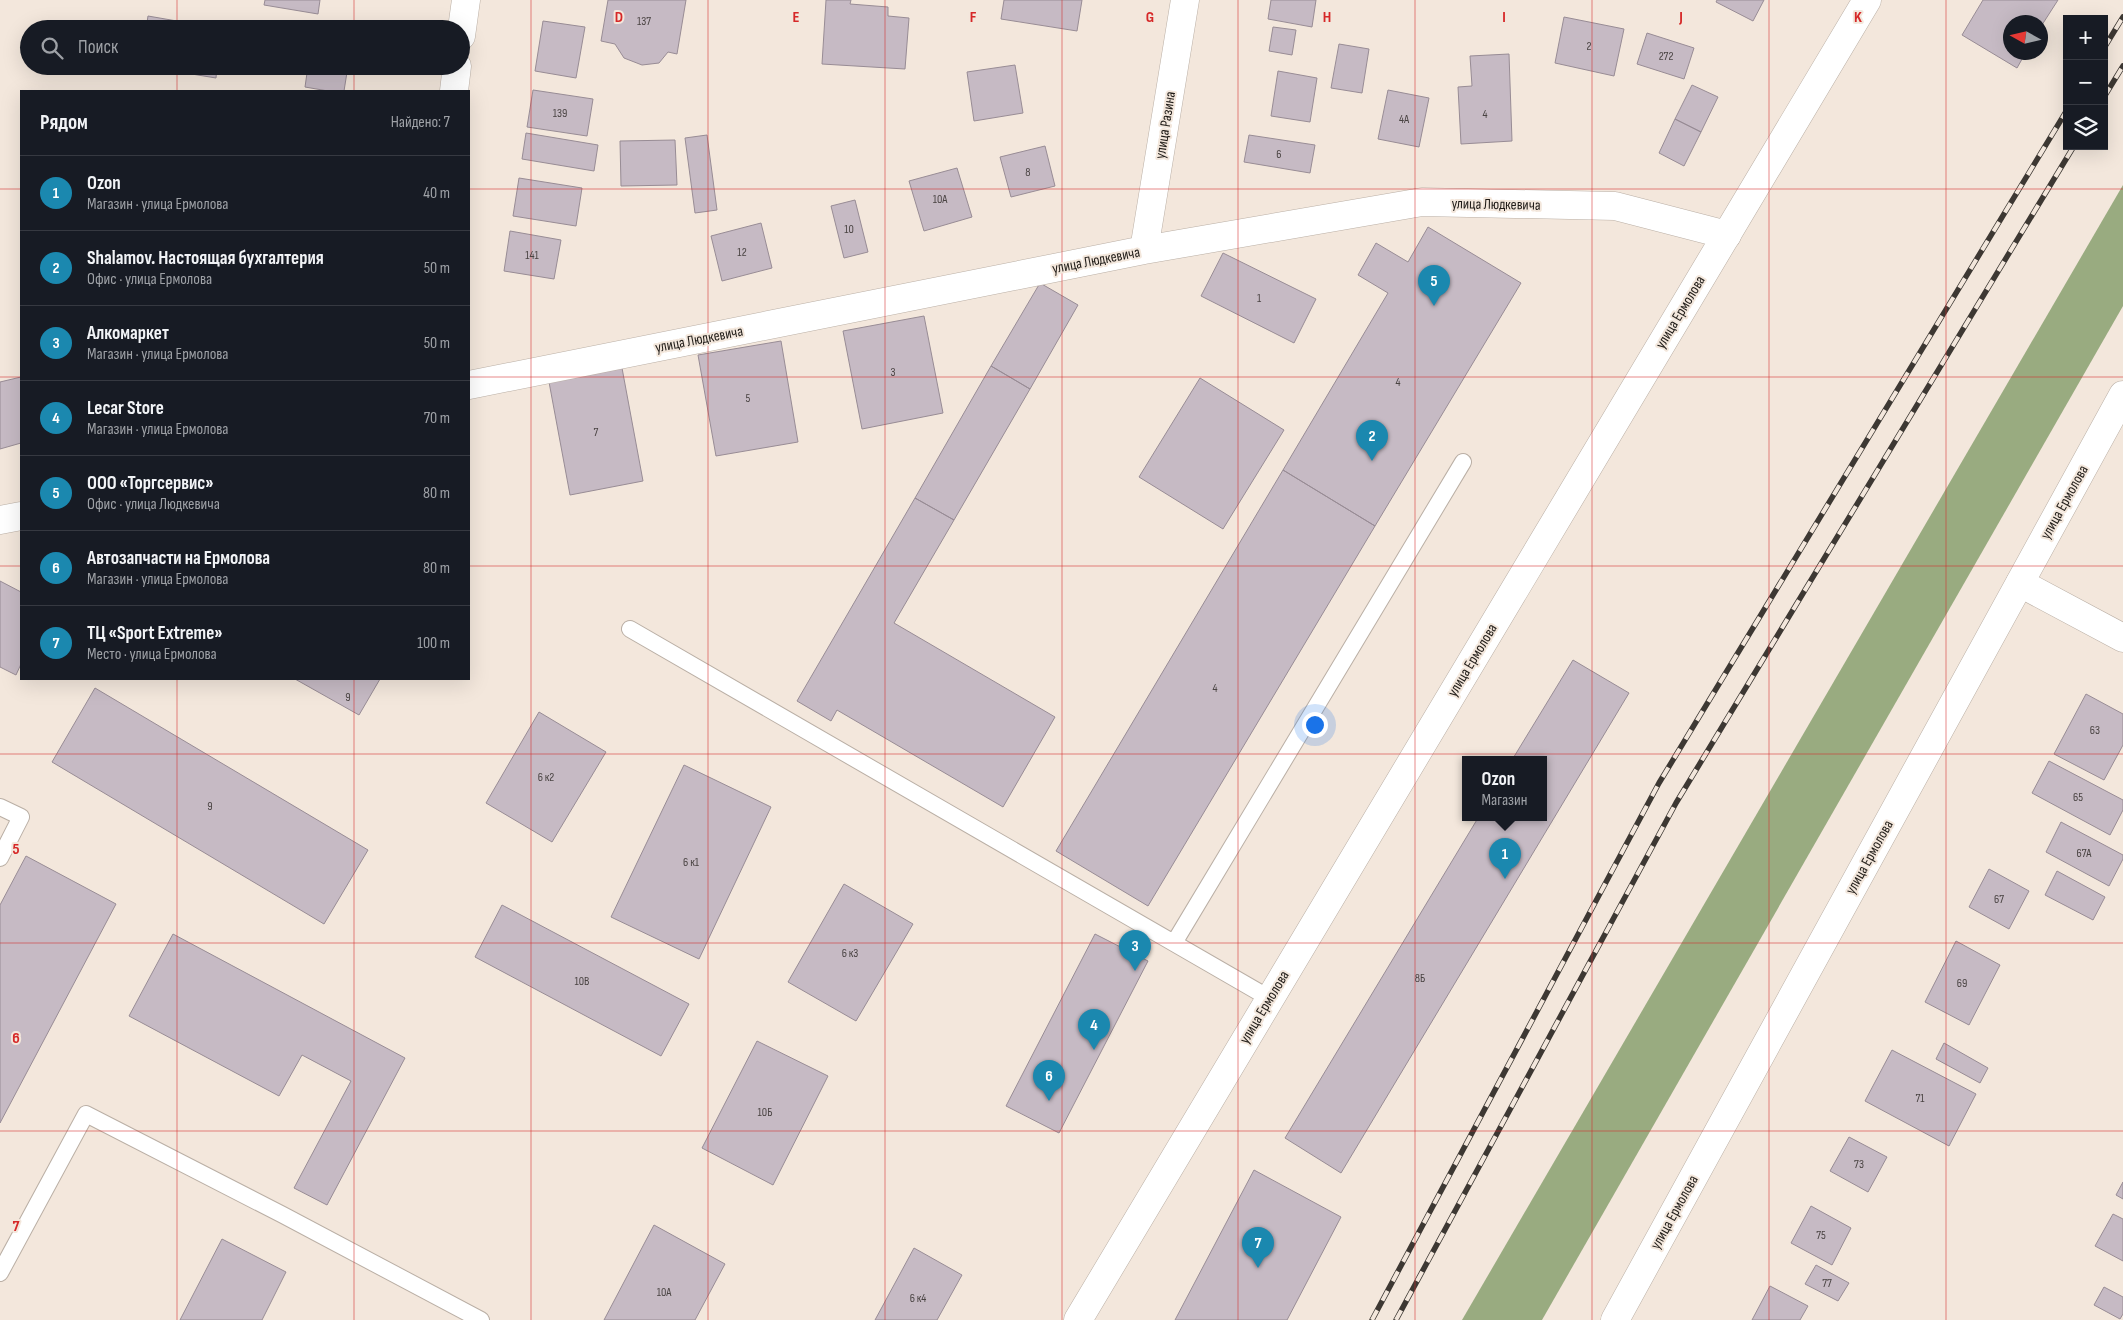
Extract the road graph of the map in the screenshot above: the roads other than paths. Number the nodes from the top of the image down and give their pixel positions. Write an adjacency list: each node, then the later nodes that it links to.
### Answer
1 (466, 0): 4 (street)
2 (1185, 0): 8 (street, улица Разина)
3 (1867, 0): 7 (street, улица Ермолова)
4 (463, 20)
5 (456, 75): 6 (street)
6 (454, 90)
7 (1727, 235): 8 (street, улица Людкевича); 20 (street, улица Ермолова)
8 (1144, 250): 9 (street, улица Людкевича)
9 (470, 385)
10 (2123, 395): 14 (street, улица Ермолова)
11 (1463, 462): 19 (lane)
12 (20, 516): 13 (street)
13 (0, 520)
14 (2020, 583): 16 (street); 24 (street, улица Ермолова)
15 (630, 629): 19 (lane)
16 (2123, 638)
17 (0, 807): 18 (lane)
18 (0, 858)
19 (1174, 943): 20 (lane)
20 (1269, 998): 23 (street, улица Ермолова)
21 (0, 1273): 22 (lane)
22 (481, 1320)
23 (1078, 1320)
24 (1615, 1320)

